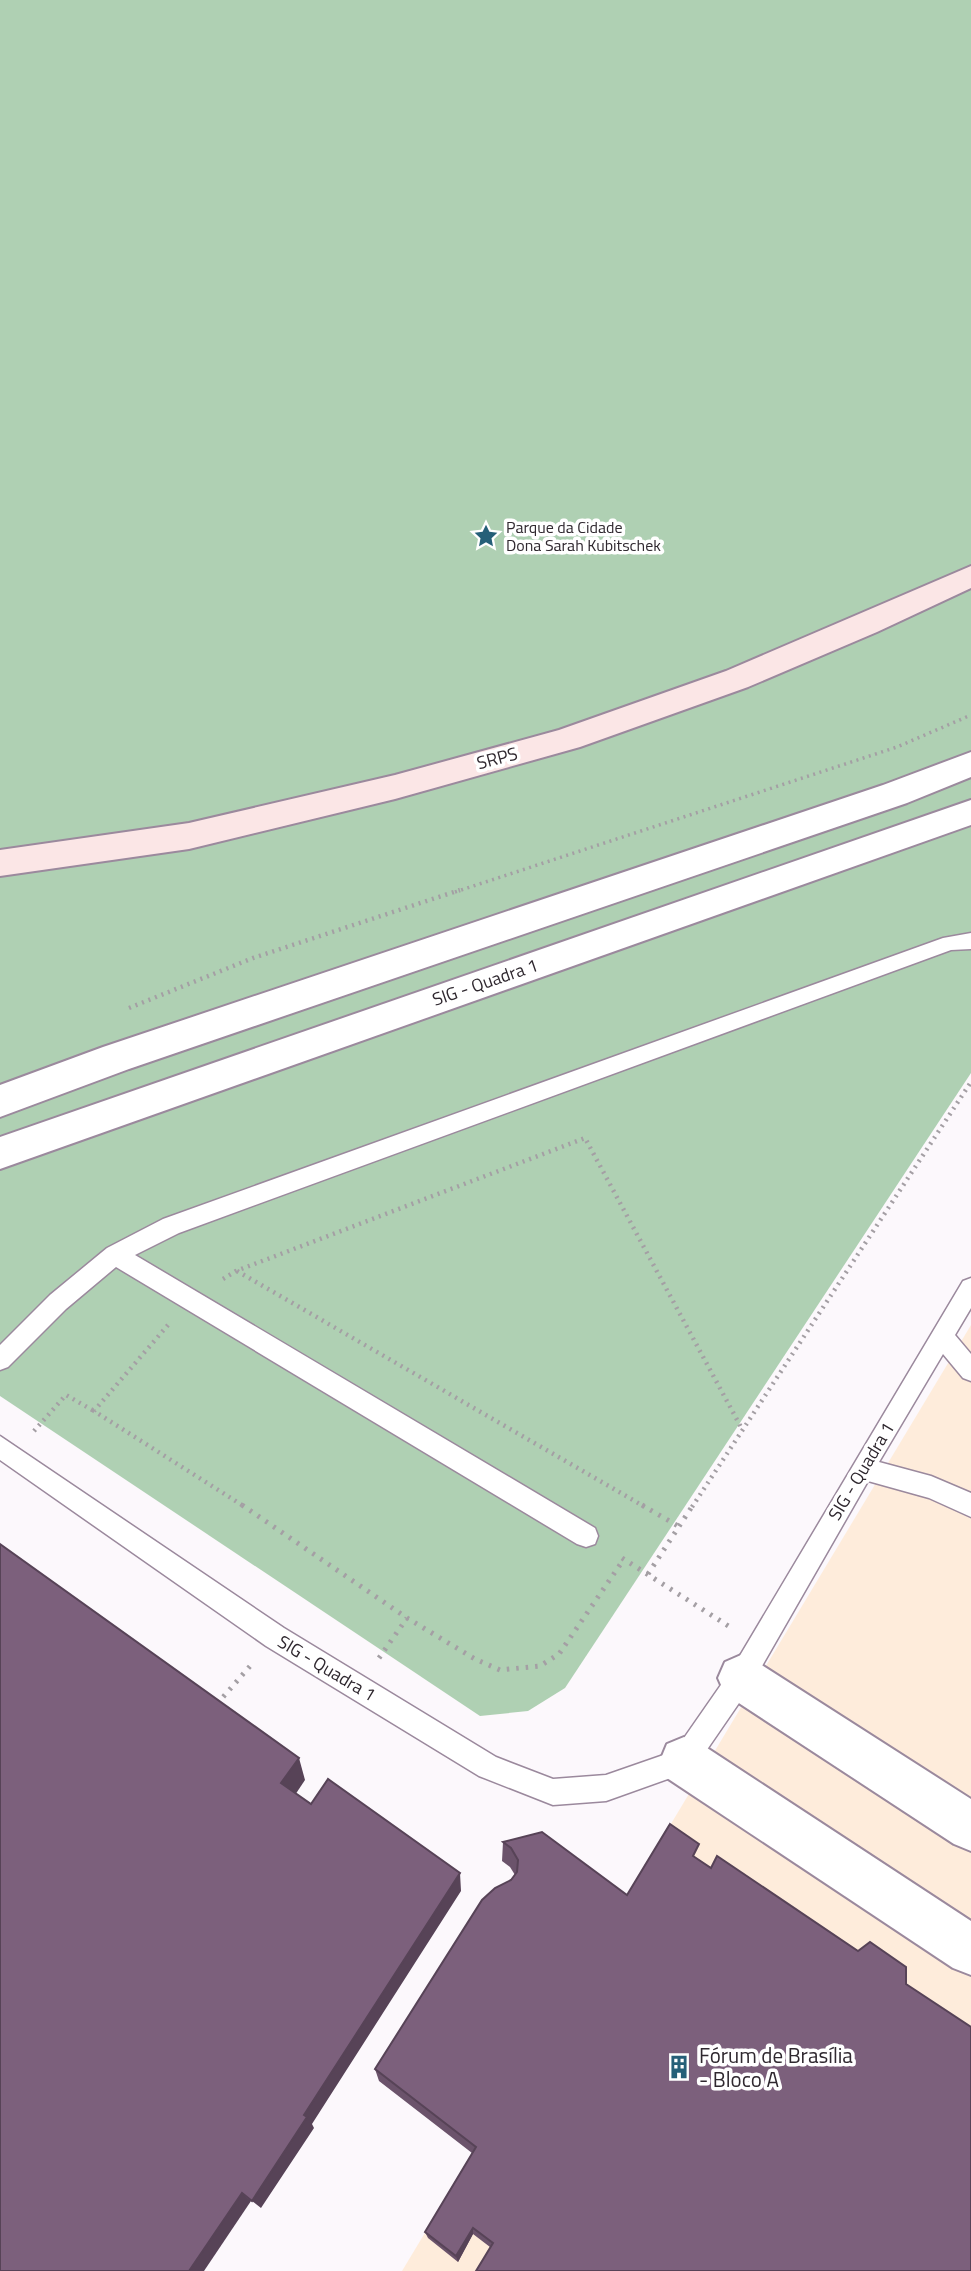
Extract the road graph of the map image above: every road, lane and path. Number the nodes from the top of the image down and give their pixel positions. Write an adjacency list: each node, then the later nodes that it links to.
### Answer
1 (971, 576): 5 (main road, SRPS)
2 (971, 715): 7 (path)
3 (971, 764): 9 (street)
4 (971, 812): 10 (street, SIG - Quadra 1)
5 (0, 863)
6 (971, 941): 11 (lane)
7 (126, 1009)
8 (971, 1082): 21 (path)
9 (0, 1101)
10 (0, 1153)
11 (115, 1255): 15 (lane); 22 (lane)
12 (236, 1271): 21 (path)
13 (971, 1288): 14 (lane, SIG - Quadra 1)
14 (942, 1336): 16 (lane); 19 (lane, SIG - Quadra 1)
15 (0, 1360)
16 (971, 1371)
17 (94, 1412): 18 (path)
18 (6, 1451): 25 (lane, SIG - Quadra 1)
19 (862, 1469): 20 (lane); 26 (lane, SIG - Quadra 1)
20 (971, 1506)
21 (678, 1526): 23 (path)
22 (586, 1536): 23 (path)
23 (648, 1574): 26 (path)
24 (407, 1618): 27 (path)
25 (275, 1637): 27 (lane, SIG - Quadra 1); 28 (path)
26 (750, 1662): 29 (lane, SIG - Quadra 1); 30 (street)
27 (359, 1687): 29 (lane, SIG - Quadra 1)
28 (216, 1706)
29 (684, 1760): 31 (street)
30 (971, 1827)
31 (971, 1950)

